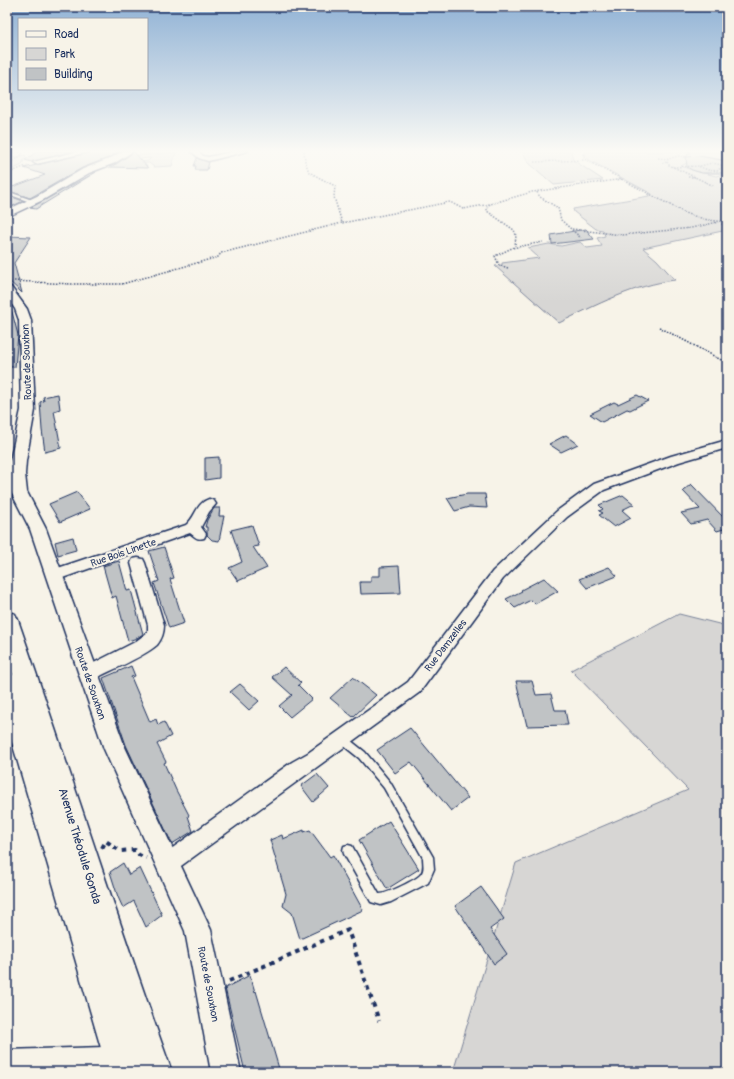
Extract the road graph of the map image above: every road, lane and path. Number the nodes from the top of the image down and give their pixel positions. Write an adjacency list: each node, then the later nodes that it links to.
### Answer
1 (335, 201): 10 (path)
2 (501, 201): 6 (path)
3 (547, 201): 11 (path)
4 (664, 201): 8 (path)
5 (34, 202): 7 (street)
6 (490, 204): 10 (path); 14 (path)
7 (7, 214)
8 (718, 221): 9 (path); 11 (path)
9 (727, 222)
10 (342, 223): 16 (path)
11 (572, 229): 12 (path)
12 (581, 238)
13 (543, 242): 14 (path)
14 (515, 246): 15 (path)
15 (508, 268)
16 (9, 285): 24 (street, Route de Souxhon)
17 (659, 327): 18 (path)
18 (727, 363)
19 (727, 444): 28 (street, Rue Damzelles)
20 (8, 502): 22 (path)
21 (209, 504): 24 (street, Rue Bois Linette)
22 (7, 526)
23 (138, 563): 26 (street, Rue Bois Linette)
24 (54, 575): 26 (street, Route de Souxhon)
25 (7, 620): 31 (main road, Avenue Théodule Gonda)
26 (88, 674): 30 (street, Route de Souxhon)
27 (7, 683): 34 (main road, Avenue Théodule Gonda)
28 (342, 739): 29 (lane); 30 (street, Rue Damzelles)
29 (348, 850)
30 (165, 860): 31 (path); 32 (street, Route de Souxhon)
31 (87, 868): 34 (main road, Avenue Théodule Gonda)
32 (210, 989): 33 (path); 36 (street, Route de Souxhon)
33 (379, 1021)
34 (136, 1061): 35 (street)
35 (7, 1062)
36 (226, 1072)

